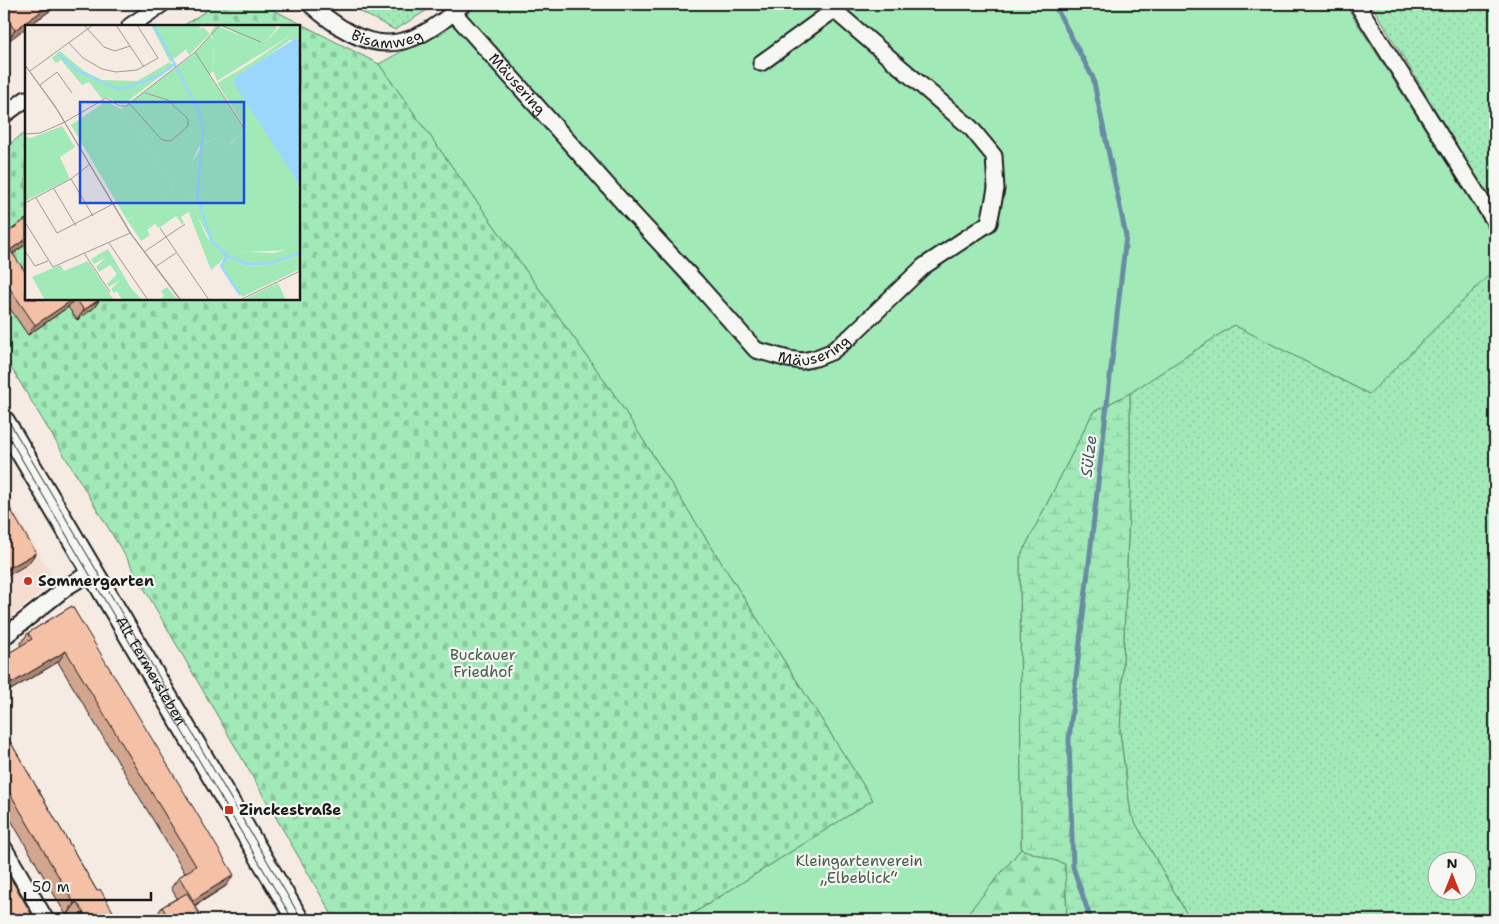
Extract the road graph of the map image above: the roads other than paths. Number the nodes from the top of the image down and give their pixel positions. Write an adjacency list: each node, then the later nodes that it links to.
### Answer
1 (162, 4): 6 (street)
2 (310, 4): 5 (street, Bisamweg)
3 (1357, 4): 10 (street)
4 (830, 7): 5 (street, Mäusering); 7 (street)
5 (458, 8)
6 (131, 25)
7 (761, 63)
8 (25, 100): 9 (street)
9 (4, 115)
10 (1495, 222)
11 (4, 422): 12 (main road, Alt Fermersleben)
12 (93, 571): 13 (street); 16 (main road, Alt Fermersleben)
13 (4, 637)
14 (4, 848): 15 (street)
15 (46, 920)
16 (298, 920)

